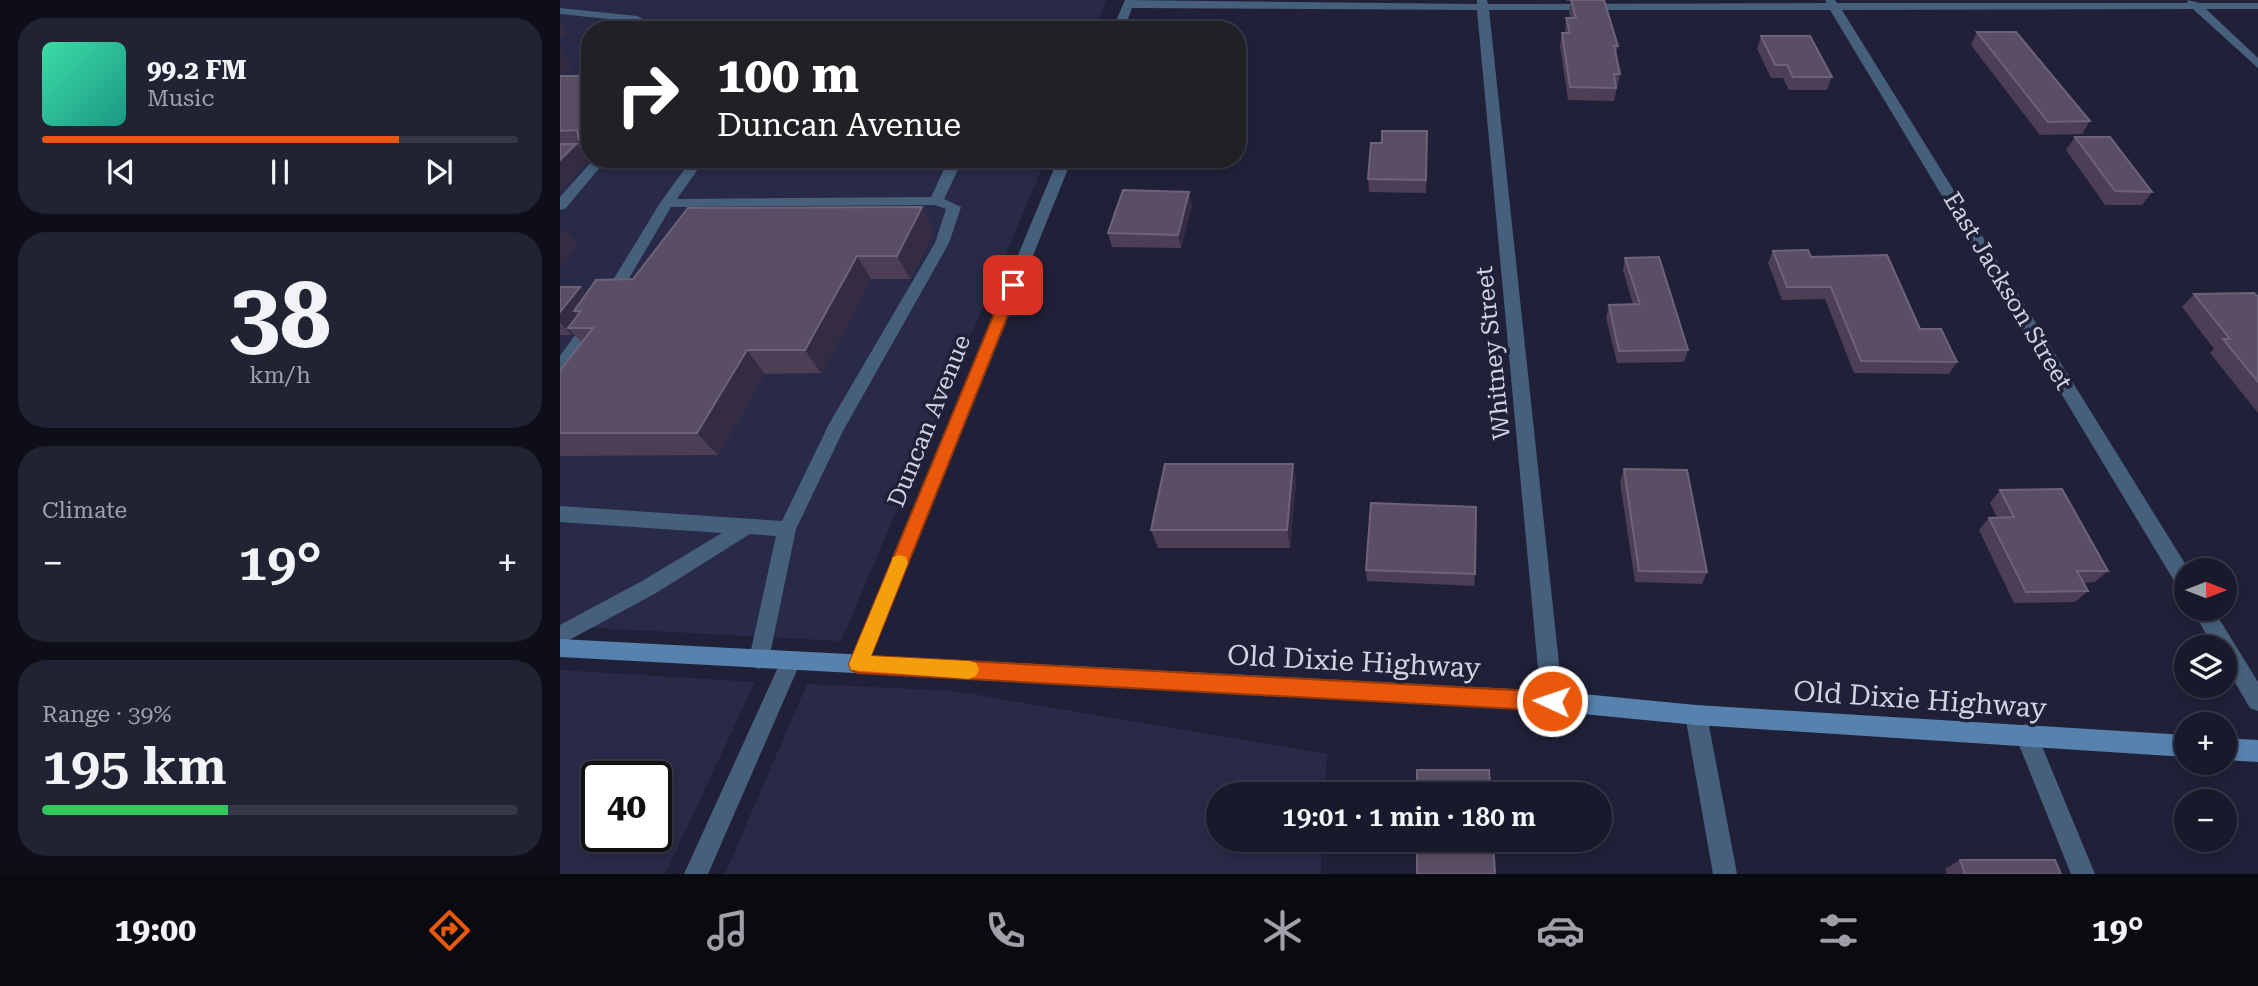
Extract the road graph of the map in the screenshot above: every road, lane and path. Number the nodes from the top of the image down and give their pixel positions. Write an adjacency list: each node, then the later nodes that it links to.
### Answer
1 (1129, 2): 4 (street); 8 (street)
2 (1832, 3): 3 (street); 4 (street); 23 (street, East Jackson Street)
3 (2193, 3): 5 (street); 9 (street)
4 (1483, 4): 30 (street, Whitney Street)
5 (2258, 6)
6 (560, 11): 7 (street)
7 (636, 21)
8 (1122, 21)
9 (2258, 64)
10 (560, 154): 11 (street)
11 (581, 154)
12 (593, 168): 18 (street)
13 (692, 168): 17 (street)
14 (952, 168): 16 (street)
15 (1061, 168): 29 (street, Duncan Avenue)
16 (936, 201): 17 (street); 22 (street)
17 (667, 203): 19 (street)
18 (560, 206)
19 (560, 368)
20 (560, 513): 21 (street)
21 (745, 528): 22 (street); 25 (street)
22 (787, 529): 27 (street)
23 (2174, 563)
24 (2209, 621): 31 (street)
25 (560, 636)
26 (560, 648): 27 (street, Old Dixie Highway)
27 (760, 659): 28 (street, Old Dixie Highway)
28 (790, 661): 29 (street, Old Dixie Highway); 37 (street)
29 (858, 664): 30 (street, Old Dixie Highway)
30 (1552, 701): 32 (street, Old Dixie Highway)
31 (2258, 701)
32 (1696, 715): 33 (street, Old Dixie Highway); 38 (street)
33 (2026, 735): 34 (street, Old Dixie Highway); 39 (street)
34 (2174, 745)
35 (2237, 750): 36 (street)
36 (2258, 751)
37 (696, 874)
38 (1725, 874)
39 (2083, 874)

